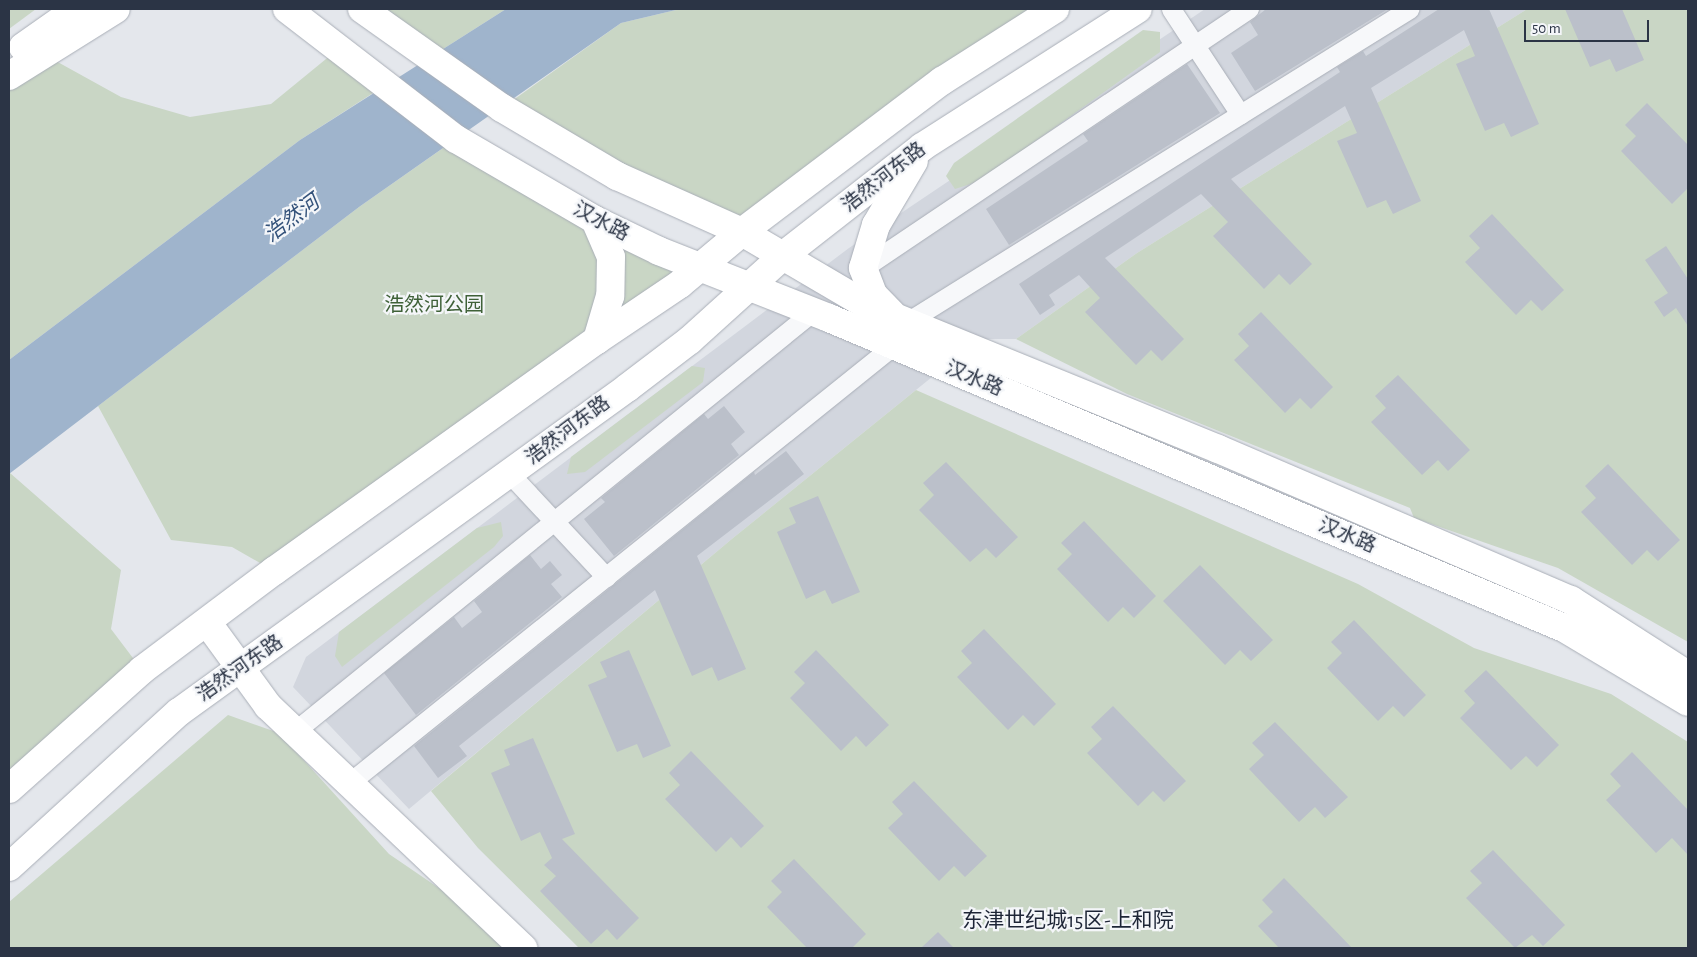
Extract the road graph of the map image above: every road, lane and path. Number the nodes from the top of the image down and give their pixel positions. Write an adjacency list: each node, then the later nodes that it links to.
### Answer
1 (77, 9): 11 (main road)
2 (116, 9): 12 (main road)
3 (287, 9): 15 (main road, 汉水路)
4 (1055, 9): 16 (main road, 浩然河东路)
5 (1138, 9): 14 (main road, 浩然河东路)
6 (1171, 9): 10 (street)
7 (1249, 9): 10 (street)
8 (1409, 9): 13 (street)
9 (365, 11): 16 (main road, 汉水路)
10 (1195, 45): 13 (street); 19 (street)
11 (9, 56)
12 (9, 76)
13 (1240, 114): 22 (street)
14 (922, 148): 17 (main road, 浩然河东路); 19 (main road)
15 (585, 214): 18 (main road, 汉水路); 23 (main road)
16 (742, 232): 17 (main road, 汉水路); 18 (main road, 浩然河东路)
17 (784, 255): 20 (main road, 浩然河东路); 22 (main road, 汉水路)
18 (702, 266): 20 (main road, 汉水路); 23 (main road, 浩然河东路)
19 (863, 268): 22 (main road)
20 (746, 286): 21 (main road, 汉水路); 24 (main road, 浩然河东路)
21 (812, 312): 22 (main road, 汉水路); 25 (street)
22 (899, 328): 26 (street); 29 (main road, 汉水路); 30 (main road, 汉水路)
23 (597, 340): 27 (main road, 浩然河东路)
24 (510, 474): 25 (street); 28 (main road, 浩然河东路)
25 (554, 521): 26 (street); 31 (street)
26 (606, 577): 32 (street)
27 (208, 622): 28 (main road); 33 (main road, 浩然河东路)
28 (242, 668): 31 (main road); 34 (main road, 浩然河东路)
29 (1688, 675)
30 (1688, 702)
31 (295, 731): 32 (main road)
32 (349, 783): 35 (main road)
33 (9, 790)
34 (9, 867)
35 (523, 948)

